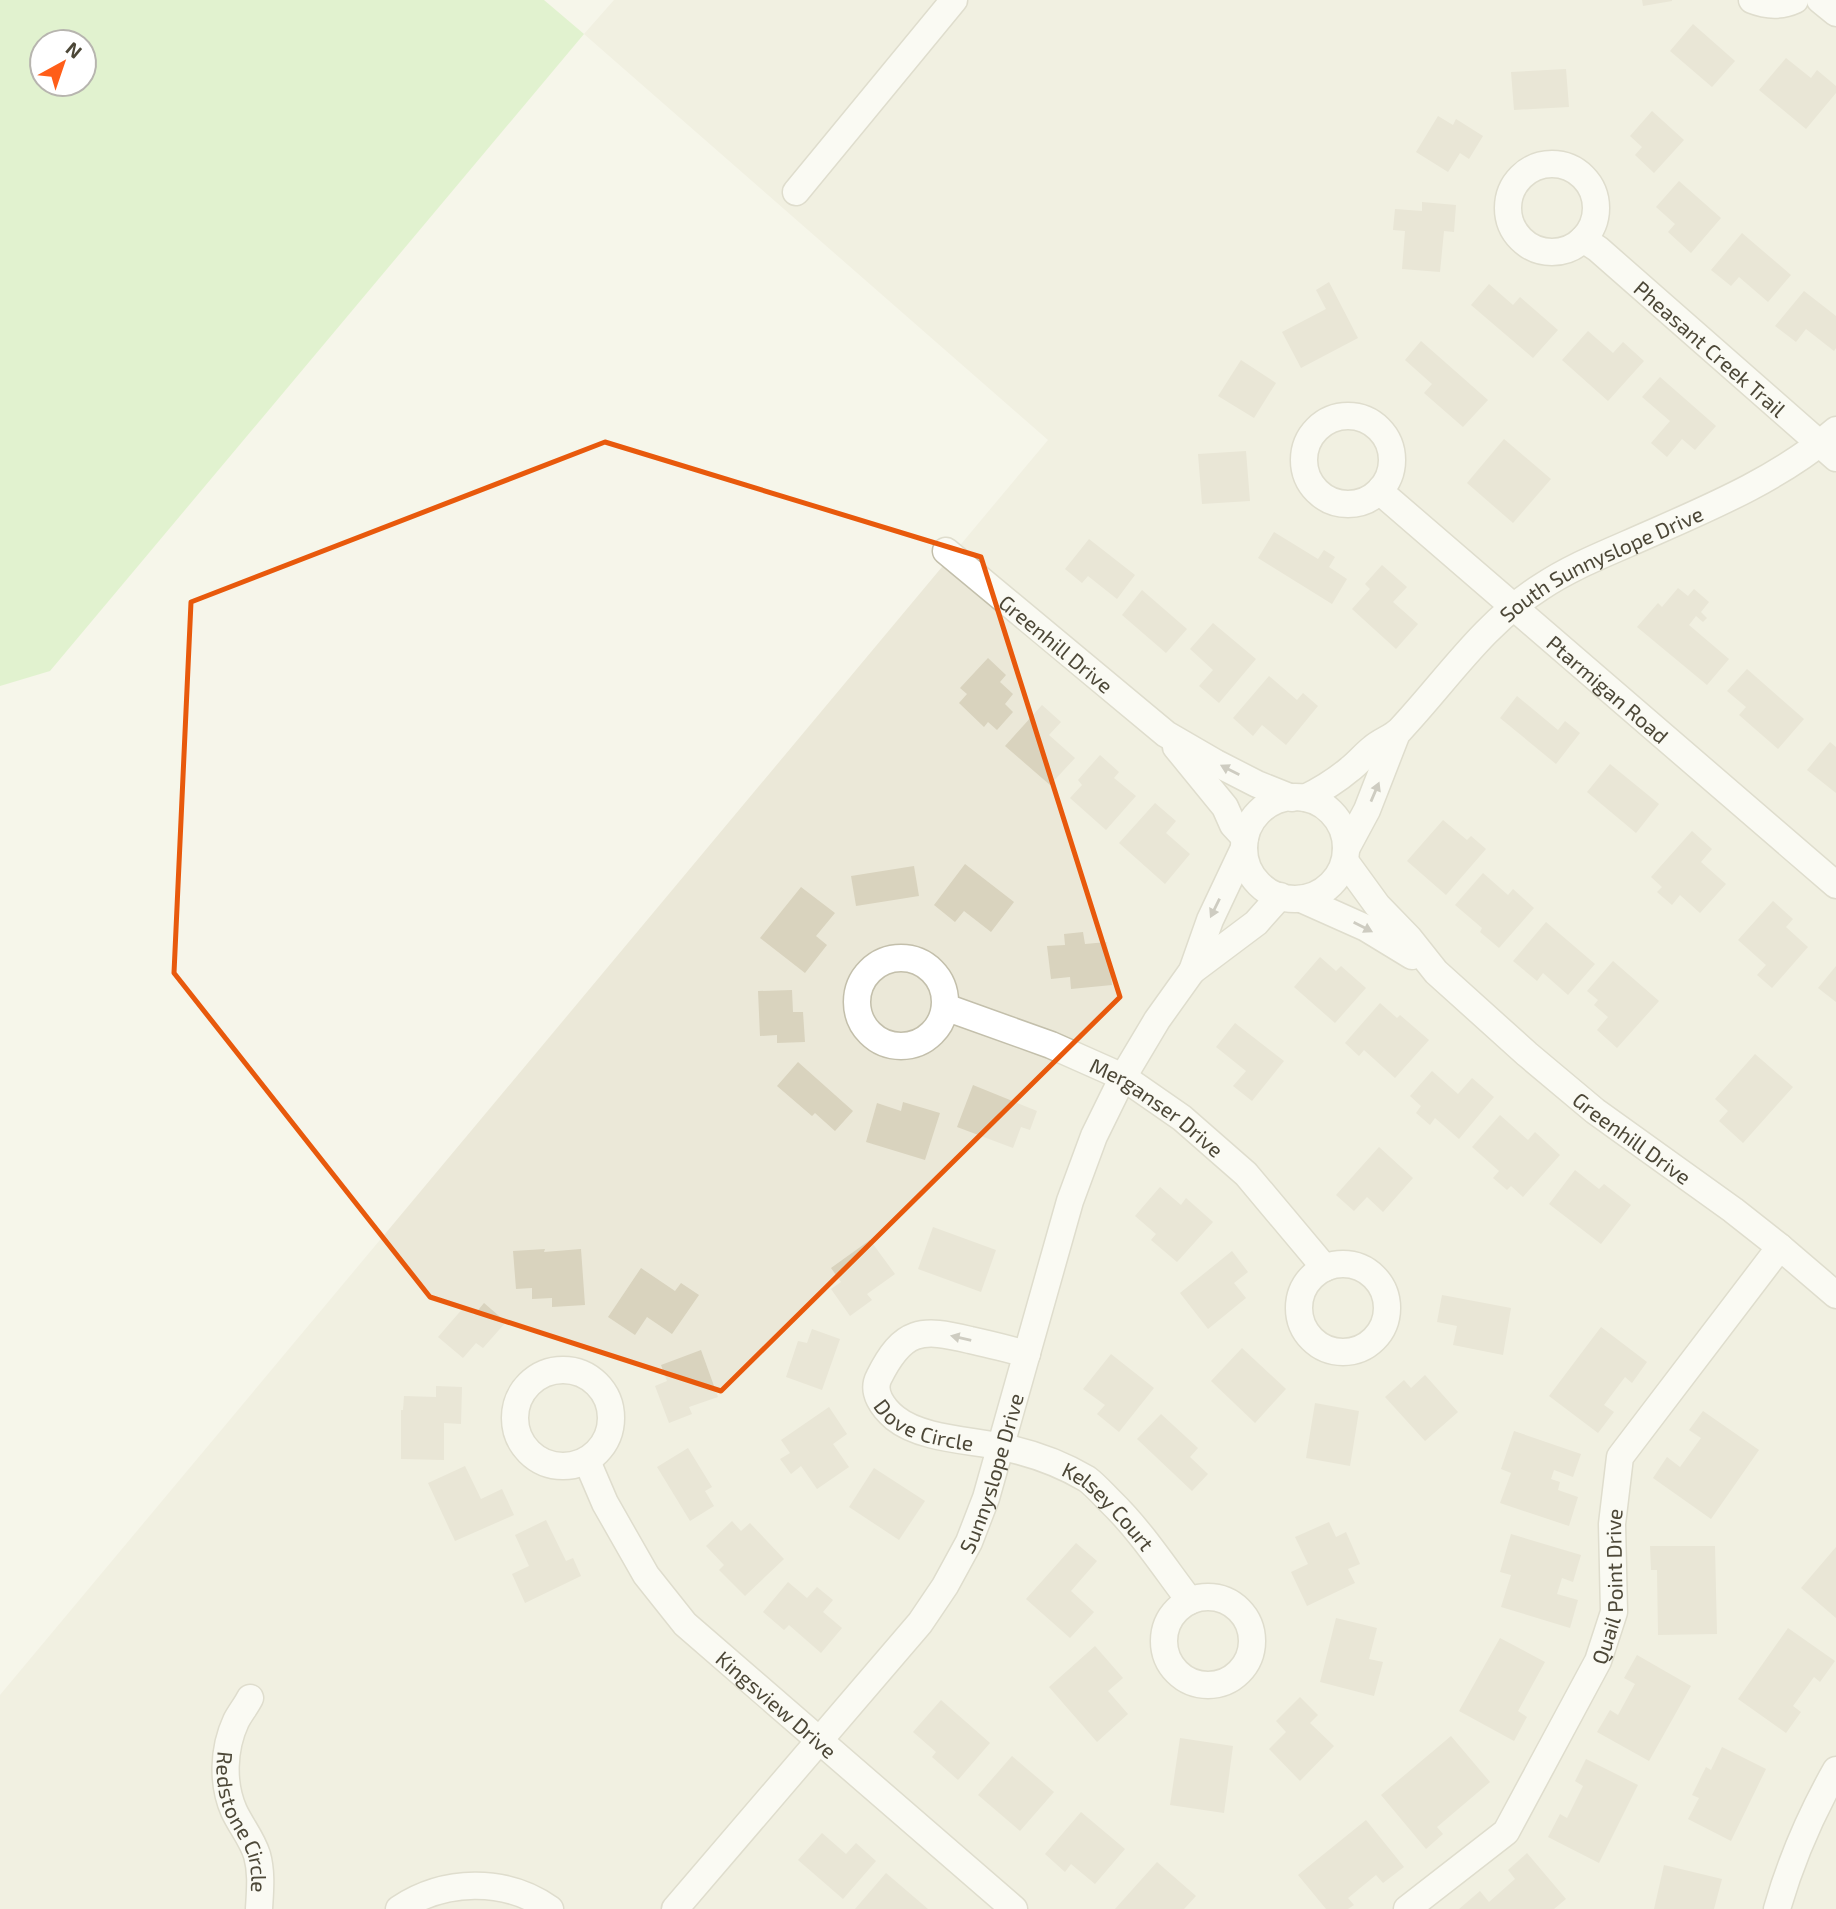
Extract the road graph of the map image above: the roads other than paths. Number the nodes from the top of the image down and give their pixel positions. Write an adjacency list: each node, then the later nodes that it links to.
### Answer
1 (954, 0): 6 (street)
2 (1752, 0): 3 (street)
3 (1795, 0)
4 (1820, 0): 5 (street)
5 (1836, 13)
6 (796, 192)
7 (1583, 239): 8 (street, Pheasant Creek Trail)
8 (1831, 444): 11 (street, South Sunnyslope Drive)
9 (1381, 489): 11 (street, Ptarmigan Road)
10 (946, 551): 13 (street, Greenhill Drive)
11 (1513, 607): 12 (street, South Sunnyslope Drive); 17 (street, Ptarmigan Road)
12 (1397, 733): 14 (street, South Sunnyslope Drive); 16 (street, South Sunnyslope Drive, one-way to 12)
13 (1166, 734): 14 (street, Greenhill Drive, one-way to 13); 15 (street, Greenhill Drive)
14 (1299, 798): 15 (street); 16 (street)
15 (1245, 843): 18 (street); 19 (street, Sunnyslope Drive, one-way to 19)
16 (1345, 855): 18 (street); 20 (street, Greenhill Drive)
17 (1836, 885)
18 (1291, 898): 19 (street, Sunnyslope Drive); 20 (street, Greenhill Drive, one-way to 20)
19 (1192, 971): 22 (street, Sunnyslope Drive)
20 (1436, 972): 23 (street, Greenhill Drive)
21 (945, 1007): 22 (street, Merganser Drive)
22 (1123, 1077): 24 (street, Merganser Drive); 26 (street, Sunnyslope Drive)
23 (1780, 1248): 25 (street, Greenhill Drive); 38 (street, Quail Point Drive)
24 (1325, 1268)
25 (1836, 1296)
26 (1027, 1354): 27 (street, Sunnyslope Drive); 27 (street, Dove Circle, one-way to 27)
27 (1001, 1447): 29 (street, Kelsey Court); 31 (street, Sunnyslope Drive)
28 (587, 1461): 31 (street, Kingsview Drive)
29 (1190, 1601)
30 (250, 1698): 33 (street, Redstone Circle)
31 (819, 1741): 36 (street, Sunnyslope Drive); 37 (street, Kingsview Drive)
32 (1836, 1770): 39 (street)
33 (259, 1909)
34 (399, 1909): 35 (street)
35 (550, 1909)
36 (676, 1909)
37 (1013, 1909)
38 (1407, 1909)
39 (1777, 1909)

